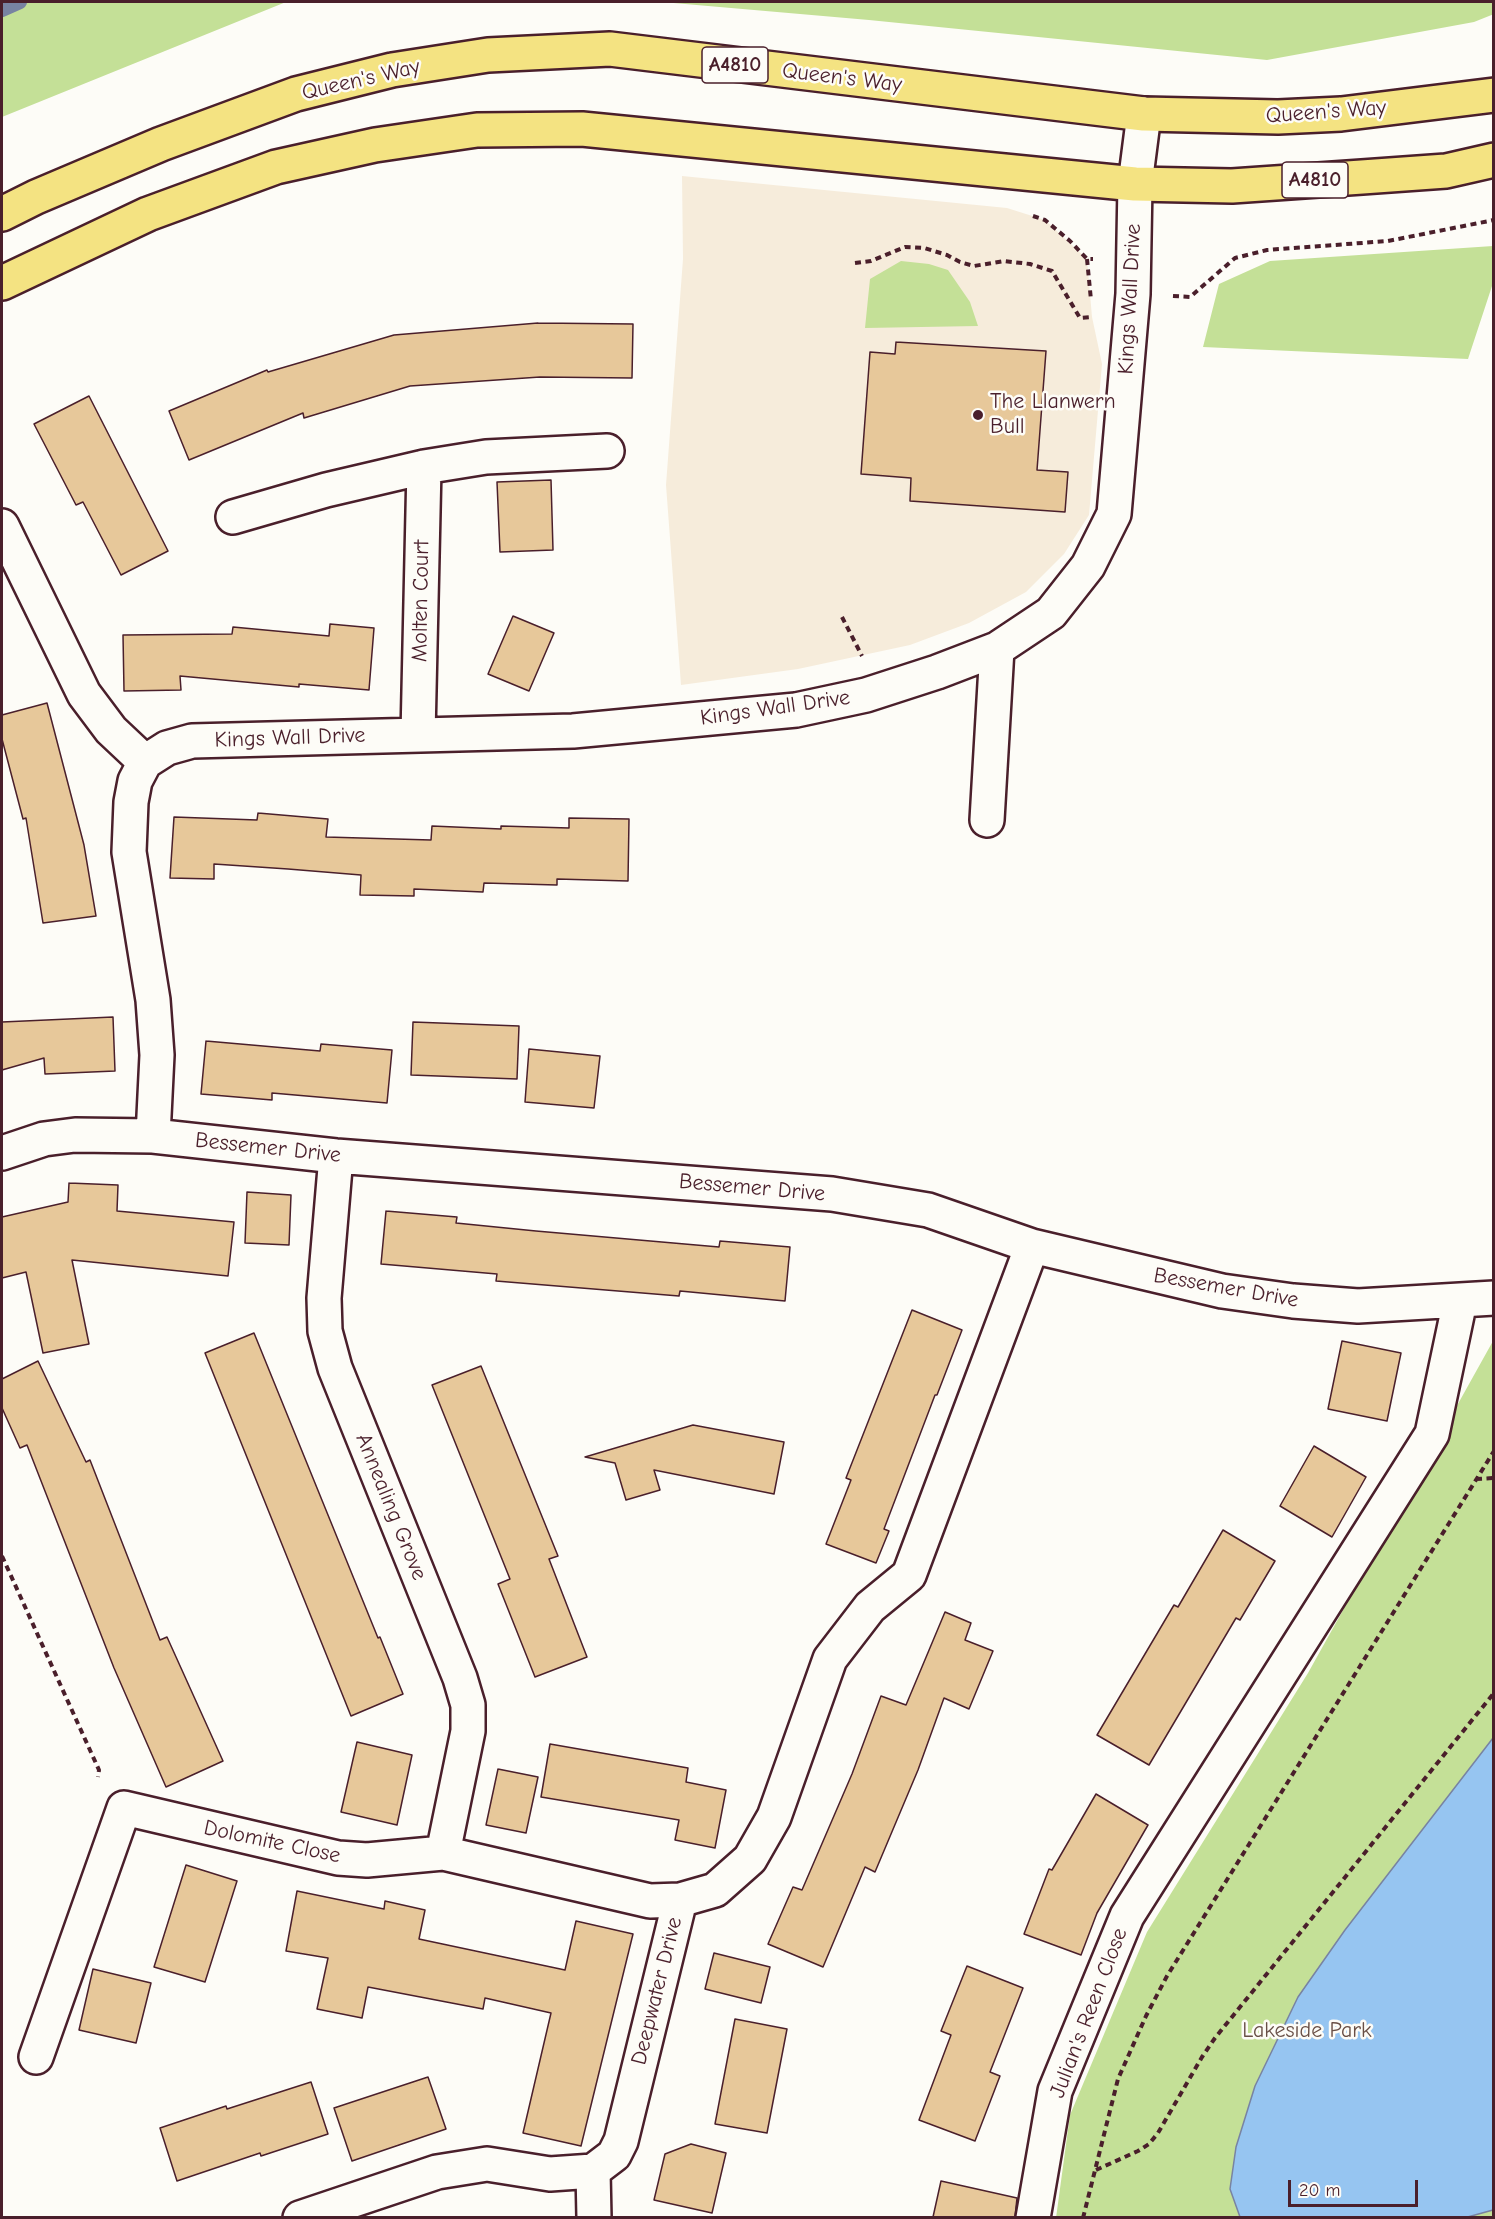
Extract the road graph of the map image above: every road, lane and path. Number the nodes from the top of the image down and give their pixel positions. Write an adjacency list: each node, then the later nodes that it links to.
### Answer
1 (1494, 95): 2 (main road, Queen's Way / A4810)
2 (1144, 114): 4 (street, Kings Wall Drive); 5 (main road, Queen's Way / A4810)
3 (1494, 160): 4 (main road, A4810)
4 (1136, 184): 11 (main road, A4810); 12 (street, Kings Wall Drive)
5 (2, 214)
6 (1026, 214): 8 (path)
7 (1494, 220): 12 (path)
8 (1087, 259): 9 (path); 13 (path)
9 (1098, 259)
10 (855, 262): 14 (path)
11 (2, 283)
12 (1133, 294): 19 (street, Kings Wall Drive)
13 (1091, 305)
14 (1092, 317)
15 (607, 451): 16 (street)
16 (424, 467): 17 (street); 20 (street, Molten Court)
17 (233, 518)
18 (2, 526): 21 (street)
19 (997, 649): 20 (street, Kings Wall Drive); 22 (street)
20 (418, 735): 21 (street, Kings Wall Drive)
21 (145, 762): 23 (street)
22 (987, 820)
23 (153, 1136): 24 (street, Bessemer Drive); 25 (street, Bessemer Drive)
24 (2, 1153)
25 (336, 1156): 26 (street, Bessemer Drive); 35 (street, Annealing Grove)
26 (1032, 1246): 28 (street, Bessemer Drive); 36 (street, Deepwater Drive)
27 (1494, 1298): 28 (street, Bessemer Drive)
28 (1460, 1300): 42 (street, Julian's Reen Close)
29 (1494, 1451): 31 (path)
30 (1494, 1478): 31 (path)
31 (1476, 1479): 38 (path)
32 (2, 1556): 34 (path)
33 (1494, 1694): 38 (path)
34 (98, 1779)
35 (443, 1853): 36 (street, Dolomite Close); 37 (street, Dolomite Close)
36 (680, 1900): 39 (street, Deepwater Drive)
37 (36, 2057)
38 (1095, 2170): 43 (path)
39 (593, 2171): 40 (street); 41 (street)
40 (300, 2217)
41 (594, 2217)
42 (1033, 2217)
43 (1083, 2217)

